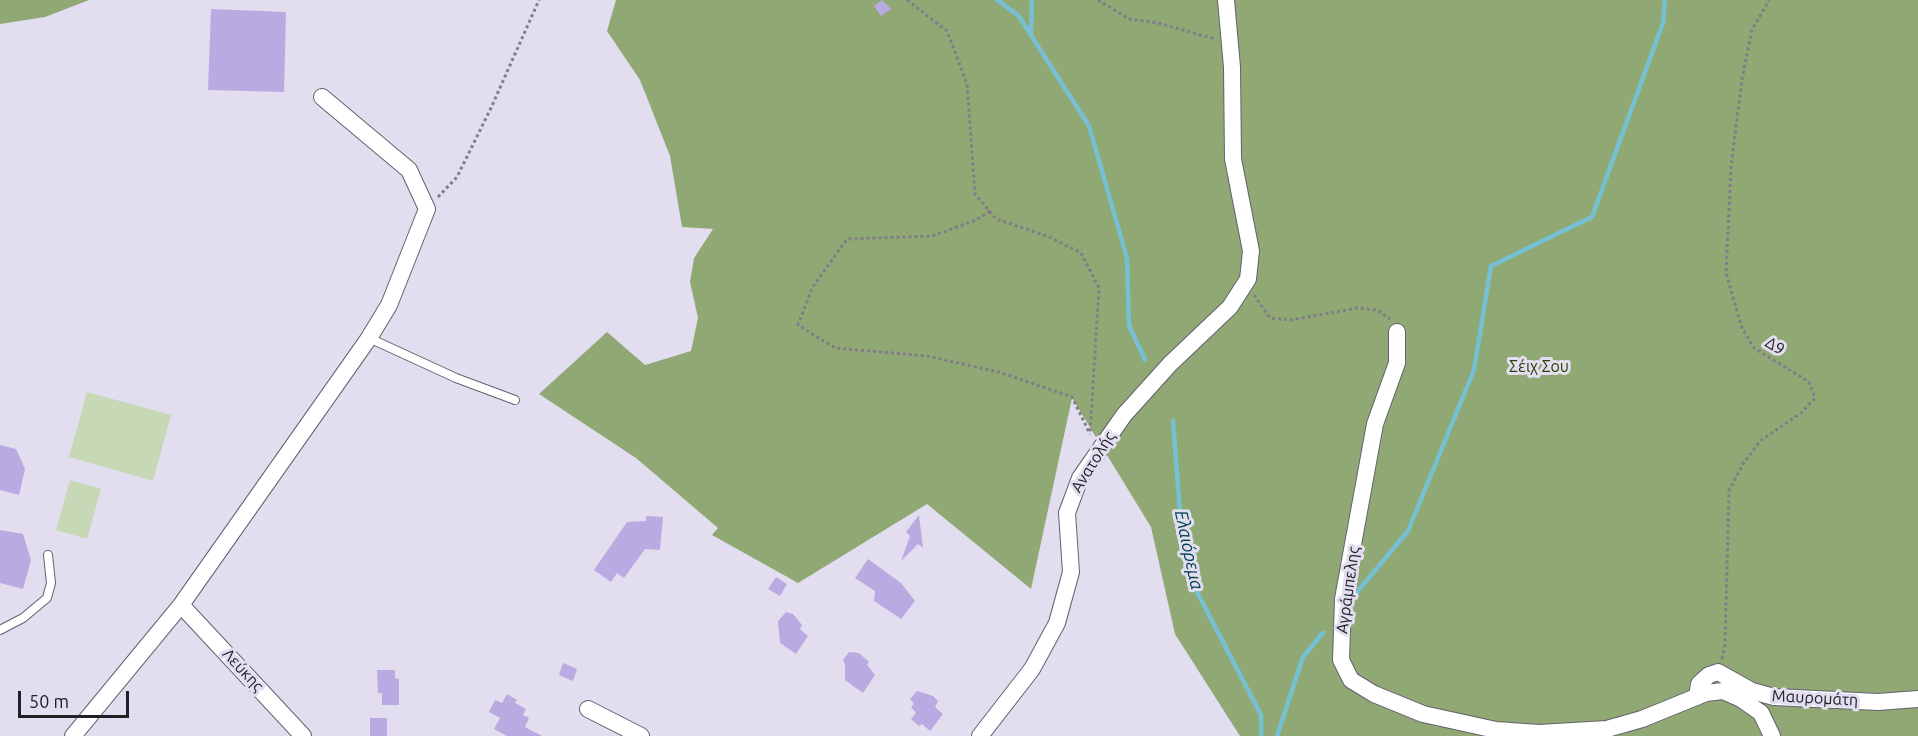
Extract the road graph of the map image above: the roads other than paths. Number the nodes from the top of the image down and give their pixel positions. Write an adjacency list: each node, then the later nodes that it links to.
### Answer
1 (1227, 0): 15 (street, Ανατολής)
2 (322, 97): 4 (street)
3 (1396, 332): 9 (street, Αγράμπελης)
4 (369, 338): 5 (lane); 7 (street)
5 (515, 400)
6 (48, 555): 8 (lane)
7 (181, 605): 12 (street); 13 (street, Λεύκης)
8 (0, 630)
9 (1697, 696): 10 (street, Μαυρομάτη); 16 (street, Αγράμπελης)
10 (1918, 699)
11 (588, 710): 14 (street)
12 (73, 736)
13 (303, 736)
14 (640, 736)
15 (980, 736)
16 (1772, 736)

